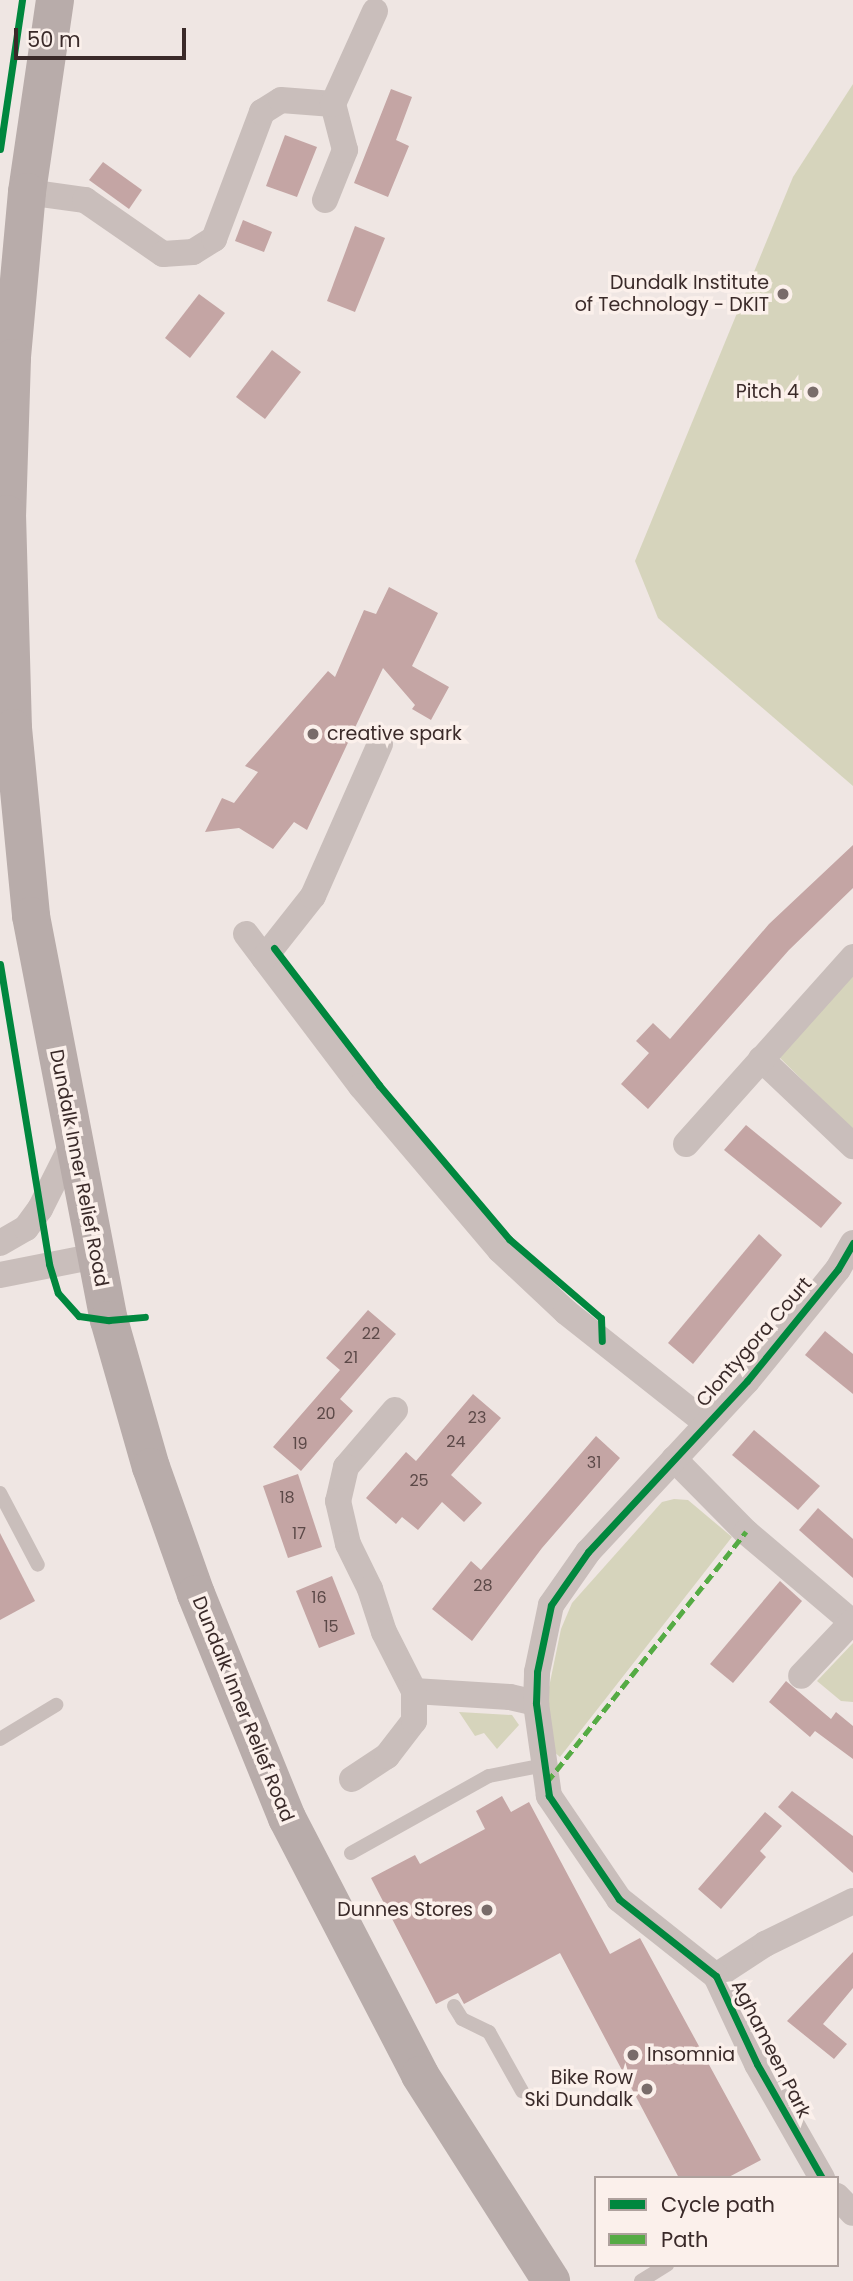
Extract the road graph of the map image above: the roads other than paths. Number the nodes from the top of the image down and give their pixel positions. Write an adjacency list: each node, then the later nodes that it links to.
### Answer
1 (55, 0): 4 (main road, Dundalk Inner Relief Road)
2 (375, 11): 3 (street)
3 (334, 104): 4 (street); 5 (street)
4 (27, 192): 11 (main road, Dundalk Inner Relief Road)
5 (325, 200)
6 (380, 744): 9 (street)
7 (246, 934): 9 (street)
8 (853, 957): 10 (street)
9 (264, 958): 20 (street)
10 (761, 1059): 12 (street); 13 (street)
11 (73, 1143): 14 (street); 16 (main road, Dundalk Inner Relief Road)
12 (685, 1144)
13 (853, 1146)
14 (0, 1243)
15 (853, 1243): 18 (street, Clontygora Court)
16 (96, 1256): 17 (street); 39 (main road, Dundalk Inner Relief Road)
17 (0, 1275)
18 (845, 1276): 20 (street, Clontygora Court)
19 (395, 1410): 26 (street)
20 (706, 1423): 21 (street, Clontygora Court)
21 (674, 1458): 24 (street, Clontygora Court); 25 (street)
22 (0, 1493): 23 (lane)
23 (38, 1565)
24 (537, 1672): 27 (street, Aghameen Park)
25 (801, 1676)
26 (414, 1691): 27 (street); 31 (street)
27 (536, 1703): 30 (street, Aghameen Park)
28 (56, 1705): 29 (lane)
29 (0, 1739)
30 (544, 1765): 32 (lane); 34 (street, Aghameen Park)
31 (352, 1779)
32 (351, 1853)
33 (853, 1901): 34 (street, Aghameen Park)
34 (716, 1976): 37 (street, Aghameen Park)
35 (454, 2006): 36 (lane)
36 (522, 2091)
37 (821, 2176)
38 (664, 2267): 40 (lane)
39 (551, 2281)
40 (641, 2281)

